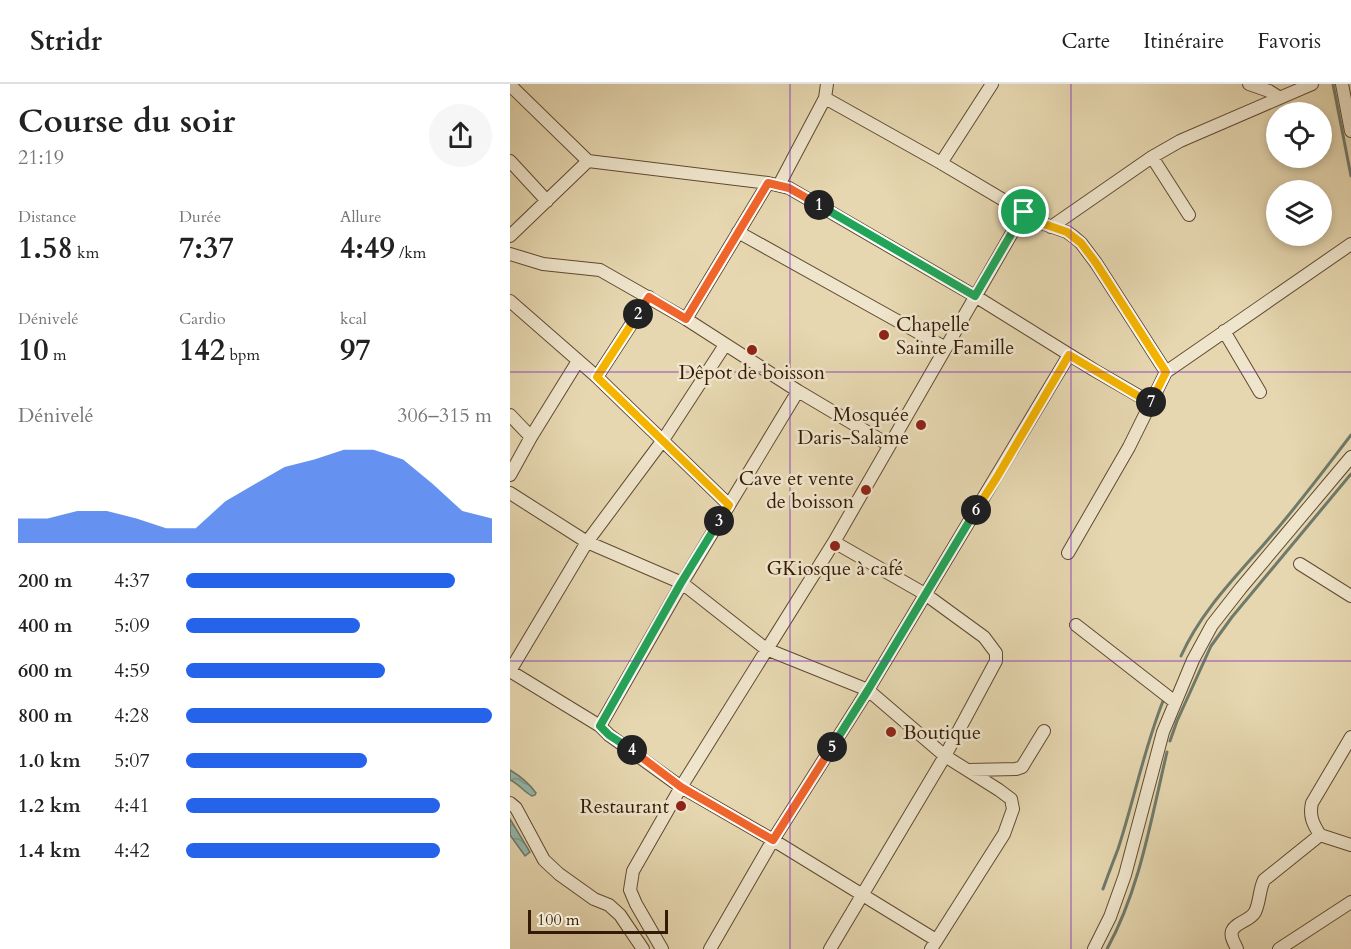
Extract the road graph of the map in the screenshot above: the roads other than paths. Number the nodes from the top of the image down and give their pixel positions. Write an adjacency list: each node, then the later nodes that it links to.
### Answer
1 (827, 84): 7 (street)
2 (992, 84): 13 (street)
3 (1249, 84): 8 (street)
4 (1312, 84): 8 (street)
5 (1342, 84): 9 (street)
6 (510, 85): 12 (street)
7 (825, 98): 13 (street); 14 (street)
8 (1280, 98): 10 (street)
9 (1351, 131)
10 (1152, 157): 17 (street); 18 (street)
11 (510, 161): 15 (street)
12 (588, 161): 14 (street); 15 (street)
13 (941, 163): 16 (street)
14 (773, 184): 19 (street); 23 (street)
15 (547, 201): 20 (street)
16 (1024, 212): 18 (street); 23 (street)
17 (1189, 215)
18 (1051, 227): 32 (street)
19 (738, 232): 26 (street); 29 (street)
20 (510, 236)
21 (1351, 244): 27 (street)
22 (510, 254): 24 (street)
23 (975, 296): 29 (street); 30 (street)
24 (649, 297): 26 (street); 33 (street)
25 (510, 301): 31 (street)
26 (686, 319): 28 (street)
27 (1224, 331): 32 (street); 35 (street)
28 (725, 345): 34 (street); 39 (street)
29 (946, 348): 40 (street)
30 (1069, 355): 36 (street); 50 (street)
31 (578, 361): 33 (street); 38 (street)
32 (1166, 372): 36 (street)
33 (597, 377): 39 (street)
34 (798, 391): 40 (street); 44 (street)
35 (1260, 392)
36 (1150, 403): 47 (street)
37 (510, 415): 38 (street)
38 (531, 437): 42 (street)
39 (663, 440): 44 (street); 45 (street)
40 (889, 445): 46 (street)
41 (1351, 458): 56 (street)
42 (510, 475)
43 (510, 493): 45 (street)
44 (729, 505): 49 (street)
45 (587, 542): 49 (street); 54 (street)
46 (834, 542): 50 (street); 53 (street)
47 (1068, 553)
48 (1300, 564): 51 (street)
49 (681, 583): 53 (street); 57 (street)
50 (925, 594): 55 (street); 60 (street)
51 (1351, 596)
52 (1076, 625): 56 (street)
53 (766, 650): 55 (street); 62 (street)
54 (510, 671): 57 (street)
55 (868, 690): 60 (street); 65 (street)
56 (1175, 702): 74 (street)
57 (600, 726): 62 (street)
58 (1044, 731): 61 (street)
59 (1351, 737): 64 (street)
60 (945, 756): 61 (street); 67 (street)
61 (968, 770): 69 (street)
62 (681, 787): 65 (street); 71 (street)
63 (510, 803): 70 (street)
64 (1320, 835): 66 (street); 75 (street)
65 (773, 840): 67 (street); 72 (street)
66 (1351, 845)
67 (862, 894): 69 (street); 73 (street)
68 (1351, 902): 76 (street)
69 (933, 944)
70 (643, 949)
71 (662, 949)
72 (710, 949)
73 (830, 949)
74 (1094, 949)
75 (1238, 949)
76 (1279, 949)

